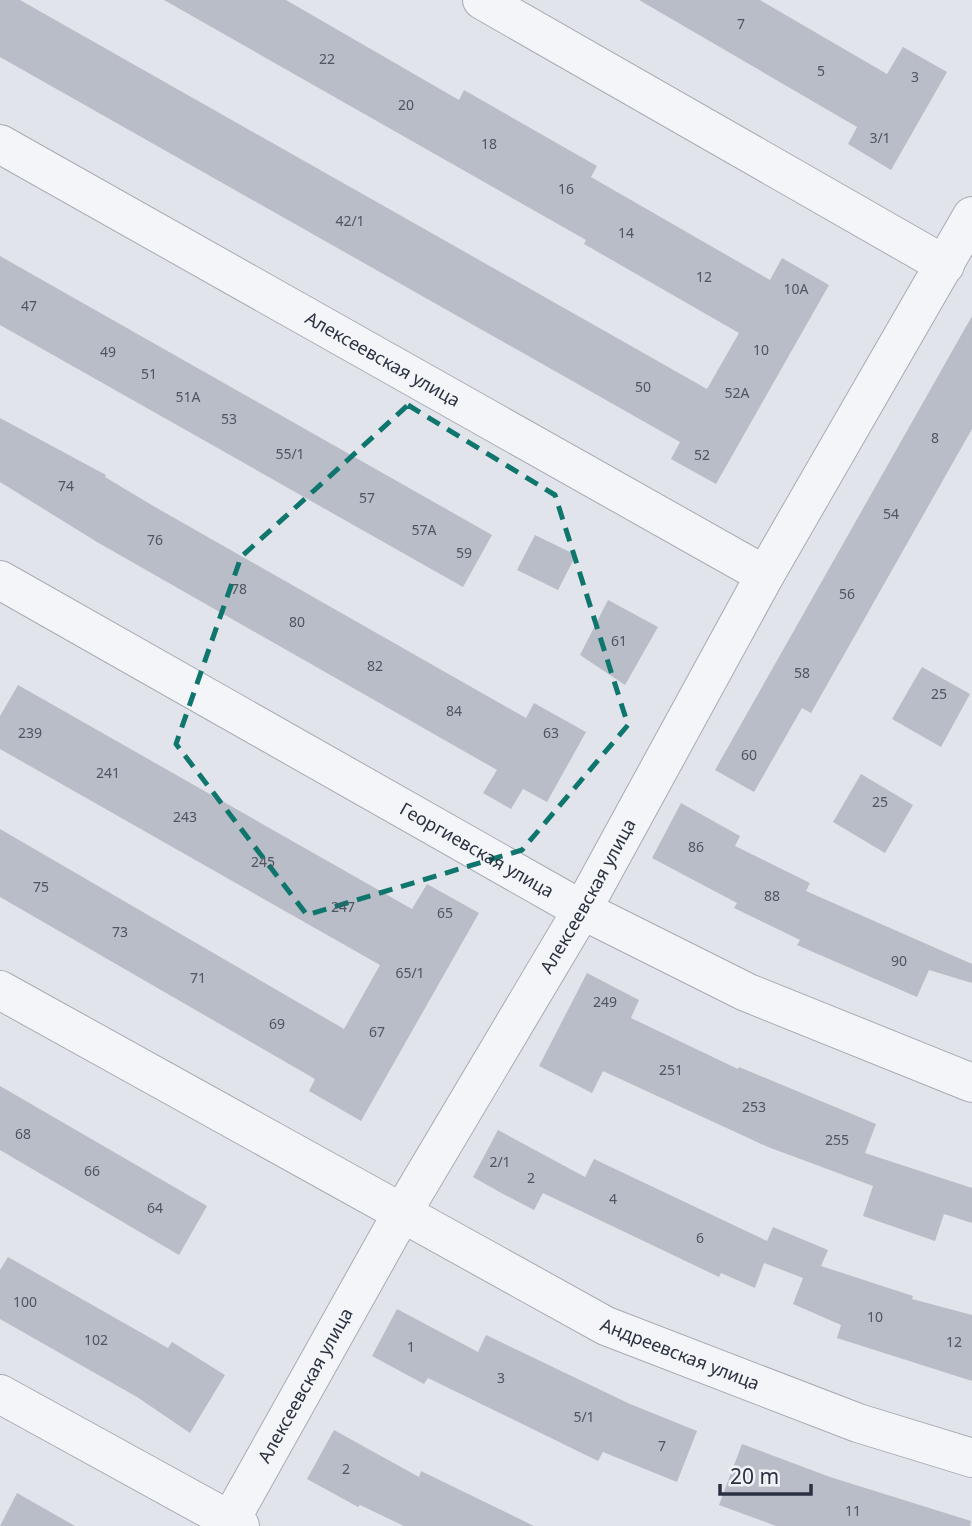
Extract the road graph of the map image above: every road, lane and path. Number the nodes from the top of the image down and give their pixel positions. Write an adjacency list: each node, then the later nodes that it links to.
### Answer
1 (482, 0): 4 (street)
2 (0, 144): 5 (street, Алексеевская улица)
3 (972, 216): 4 (street, Алексеевская улица)
4 (945, 265): 5 (street, Алексеевская улица)
5 (765, 575): 7 (street, Алексеевская улица)
6 (0, 580): 7 (street, Георгиевская улица)
7 (582, 910): 9 (street, Георгиевская улица); 10 (street, Алексеевская улица)
8 (0, 990): 10 (street)
9 (972, 1083)
10 (402, 1213): 12 (street, Андреевская улица); 13 (street, Алексеевская улица)
11 (0, 1394): 13 (street, Алексеевская улица)
12 (972, 1458)
13 (232, 1524)

